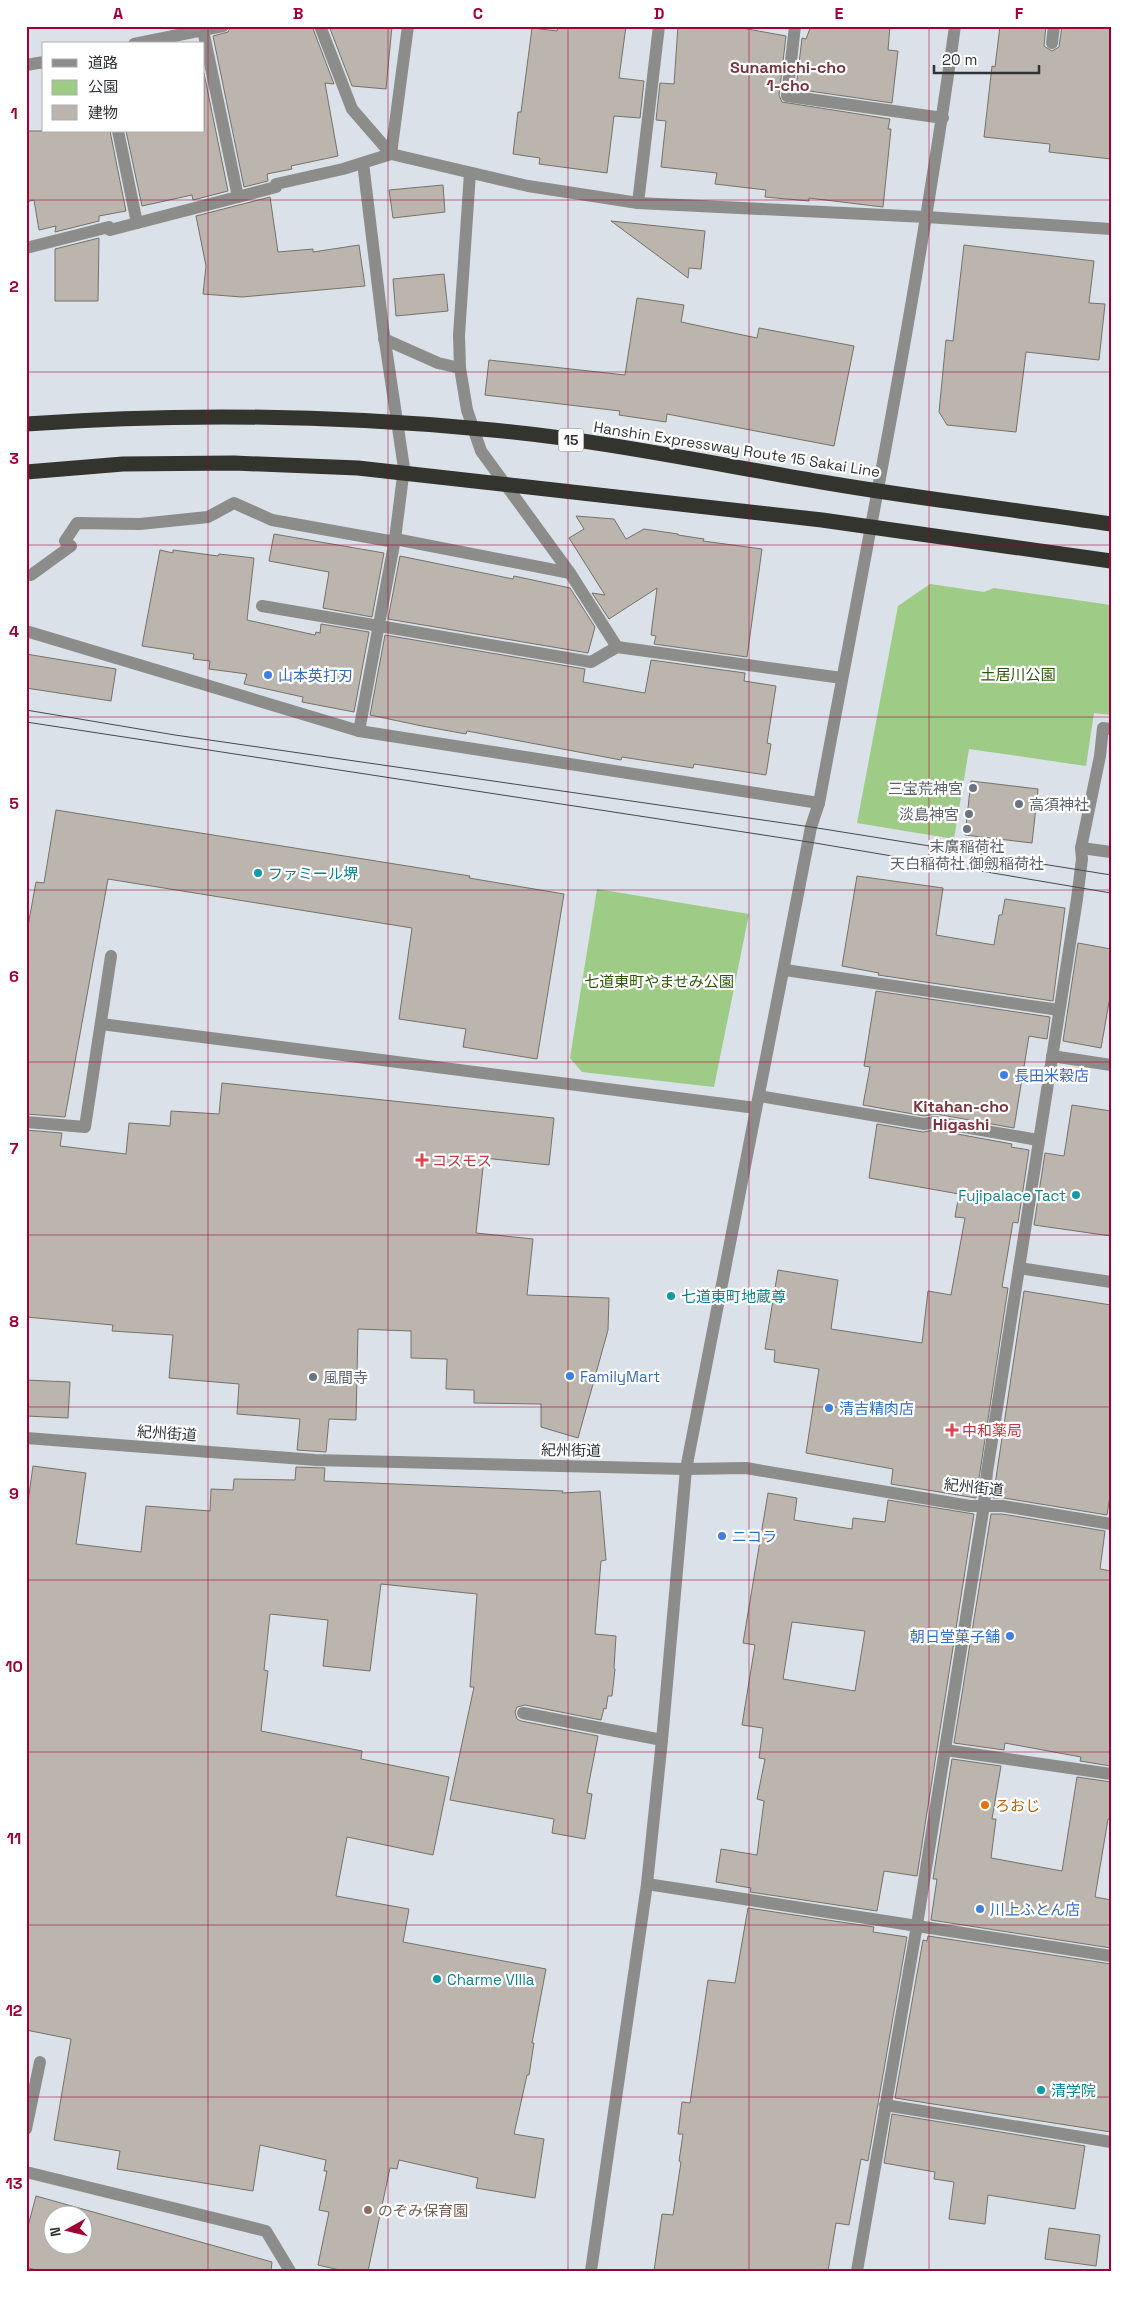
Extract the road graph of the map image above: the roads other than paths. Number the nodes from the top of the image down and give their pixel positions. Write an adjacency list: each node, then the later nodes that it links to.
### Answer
1 (223, 26): 8 (street)
2 (320, 26): 15 (street)
3 (408, 26): 15 (street)
4 (659, 26): 19 (street)
5 (795, 26): 13 (street)
6 (955, 26): 13 (street)
7 (1054, 26): 10 (street)
8 (204, 30): 9 (street); 18 (street)
9 (144, 42)
10 (1052, 43)
11 (42, 62): 12 (street)
12 (26, 65)
13 (943, 118): 20 (street)
14 (118, 132): 21 (street)
15 (391, 154): 16 (street); 17 (street)
16 (363, 163): 18 (street); 24 (street)
17 (470, 173): 19 (street); 25 (street)
18 (238, 197): 21 (street)
19 (638, 204): 20 (street)
20 (926, 217): 22 (street); 28 (street)
21 (137, 223): 23 (street)
22 (1111, 229)
23 (26, 248)
24 (384, 340): 25 (street); 32 (street)
25 (460, 368): 35 (street)
26 (26, 424): 30 (highway, Hanshin Expressway Route 15 Sakai Line / 15)
27 (26, 472): 33 (highway)
28 (879, 486): 29 (street); 31 (street)
29 (1111, 517)
30 (1111, 524)
31 (869, 532): 34 (street); 41 (street)
32 (395, 541): 35 (street); 36 (street); 38 (street)
33 (1111, 561)
34 (1111, 568)
35 (570, 573): 40 (street)
36 (31, 575)
37 (262, 606): 38 (street)
38 (379, 627): 40 (street); 43 (street)
39 (26, 631): 43 (street)
40 (617, 647): 41 (street)
41 (842, 678): 44 (street)
42 (1111, 729): 45 (street)
43 (359, 731): 44 (street)
44 (818, 804): 48 (street)
45 (1081, 848): 46 (street); 49 (street)
46 (1111, 852)
47 (112, 956): 50 (street)
48 (785, 970): 49 (street); 53 (street)
49 (1059, 1010): 51 (street)
50 (101, 1024): 53 (street); 54 (street)
51 (1052, 1056): 52 (street); 55 (street)
52 (1111, 1065)
53 (758, 1102): 55 (street); 59 (street)
54 (26, 1122)
55 (1038, 1140): 56 (street)
56 (1019, 1268): 57 (street); 60 (street)
57 (1111, 1282)
58 (26, 1438): 59 (street, 紀州街道)
59 (686, 1469): 60 (street, 紀州街道); 63 (street)
60 (984, 1505): 61 (street, 紀州街道); 64 (street)
61 (1111, 1524)
62 (523, 1713): 63 (street)
63 (662, 1740): 66 (street)
64 (945, 1750): 65 (street); 67 (street)
65 (1111, 1774)
66 (647, 1884): 67 (street); 75 (street)
67 (916, 1924): 68 (street); 70 (street)
68 (1111, 1956)
69 (40, 2062): 71 (street)
70 (885, 2105): 72 (street); 76 (street)
71 (26, 2129)
72 (1111, 2142)
73 (26, 2172): 74 (street)
74 (290, 2271)
75 (591, 2271)
76 (857, 2271)

